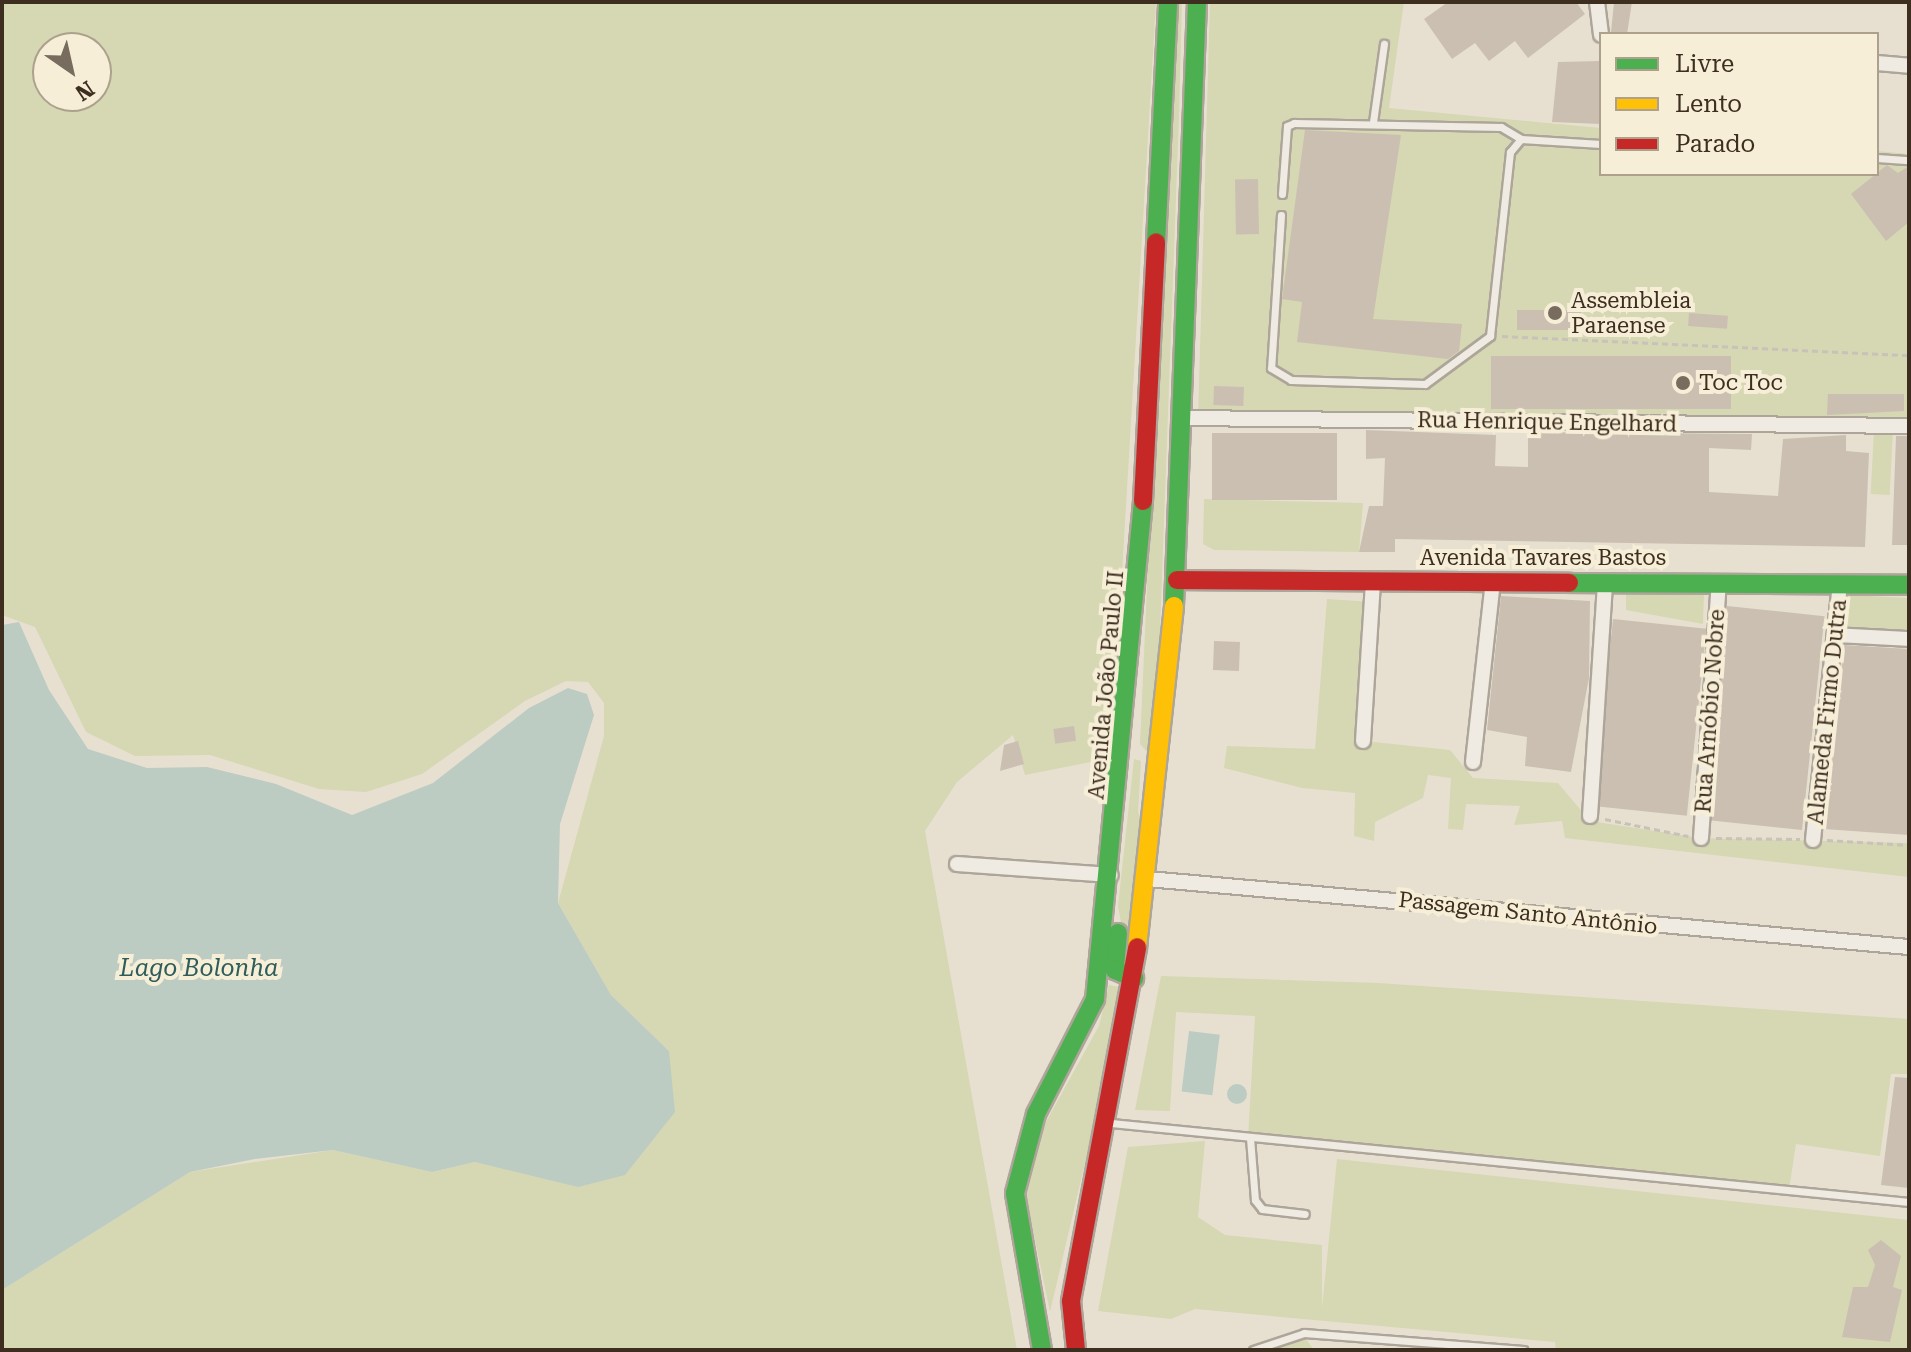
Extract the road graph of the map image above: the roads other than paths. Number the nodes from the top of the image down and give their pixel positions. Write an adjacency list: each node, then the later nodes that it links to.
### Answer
1 (1168, 2): 27 (main road, Avenida João Paulo II)
2 (1197, 2): 15 (main road)
3 (1597, 2): 4 (street)
4 (1601, 32)
5 (1384, 44): 8 (lane)
6 (1879, 63): 7 (street)
7 (1909, 66)
8 (1373, 122): 9 (lane); 13 (lane)
9 (1521, 139): 10 (lane); 14 (lane)
10 (1599, 144)
11 (1879, 158): 12 (lane)
12 (1909, 160)
13 (1282, 194)
14 (1281, 215)
15 (1184, 418): 16 (street, Rua Henrique Engelhard); 17 (main road)
16 (1909, 426)
17 (1177, 580): 18 (main road, Avenida Tavares Bastos); 30 (main road)
18 (1373, 580): 19 (main road, Avenida Tavares Bastos); 26 (street)
19 (1493, 582): 20 (main road, Avenida Tavares Bastos); 28 (street)
20 (1605, 582): 21 (main road, Avenida Tavares Bastos); 29 (street)
21 (1719, 583): 22 (main road, Avenida Tavares Bastos); 31 (street, Rua Arnóbio Nobre)
22 (1840, 585): 23 (main road, Avenida Tavares Bastos); 24 (street, Alameda Firmo Dutra)
23 (1909, 585)
24 (1835, 635): 25 (street); 32 (street, Alameda Firmo Dutra)
25 (1909, 639)
26 (1363, 741)
27 (1127, 748): 30 (main road); 34 (main road, Avenida João Paulo II)
28 (1473, 762)
29 (1590, 816)
30 (1153, 817): 35 (main road)
31 (1701, 838)
32 (1813, 840)
33 (957, 864): 34 (street)
34 (1111, 875): 36 (main road, Avenida João Paulo II)
35 (1148, 879): 37 (street, Passagem Santo Antônio); 38 (main road)
36 (1108, 909): 38 (main road); 43 (main road, Avenida João Paulo II)
37 (1909, 947)
38 (1134, 978): 39 (main road)
39 (1105, 1122): 40 (lane); 44 (main road)
40 (1250, 1138): 41 (lane); 42 (lane)
41 (1909, 1202)
42 (1305, 1214)
43 (1042, 1350)
44 (1076, 1350)
45 (1253, 1350): 46 (lane)
46 (1523, 1350)

